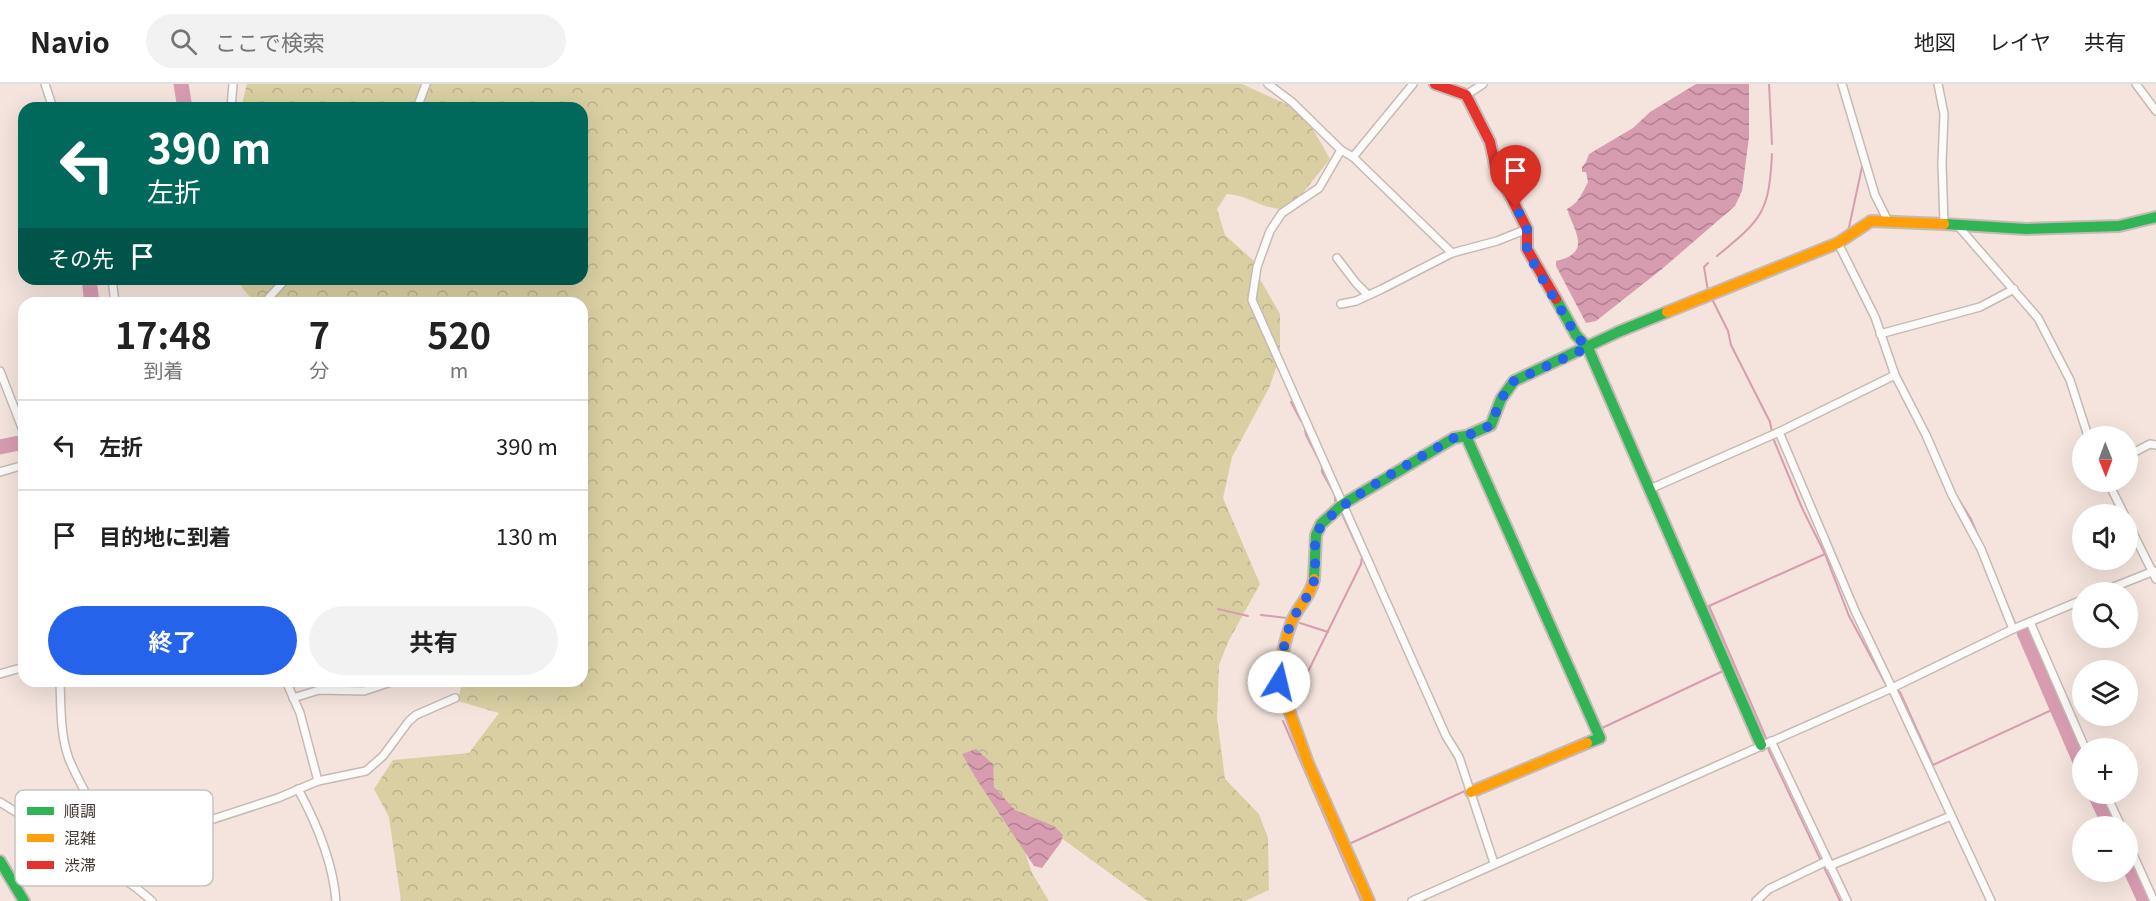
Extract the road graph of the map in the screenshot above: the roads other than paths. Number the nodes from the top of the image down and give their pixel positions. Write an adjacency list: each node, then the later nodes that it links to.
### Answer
1 (45, 84): 12 (street)
2 (233, 84): 13 (street)
3 (426, 84): 14 (street)
4 (1269, 84): 16 (street)
5 (1413, 84): 17 (street)
6 (1435, 84): 11 (street)
7 (1483, 84): 11 (street)
8 (1842, 84): 19 (street)
9 (1938, 84): 20 (street)
10 (2136, 84): 15 (street)
11 (1466, 95): 22 (street)
12 (52, 102)
13 (232, 102)
14 (419, 102)
15 (2156, 111)
16 (1341, 150): 17 (street); 44 (street)
17 (1353, 157): 24 (street)
18 (2156, 218): 21 (street)
19 (1888, 220): 20 (street); 23 (street)
20 (1944, 224): 21 (street)
21 (1958, 226): 27 (street)
22 (1527, 229): 24 (street); 32 (street)
23 (1838, 243): 31 (street); 32 (street)
24 (1452, 253): 28 (street)
25 (1337, 258): 28 (street)
26 (280, 285): 29 (street)
27 (2014, 289): 31 (street); 36 (street)
28 (1368, 295): 30 (street)
29 (270, 297)
30 (1341, 304)
31 (1882, 333): 34 (street)
32 (1587, 348): 38 (street); 43 (street)
33 (0, 371): 35 (street)
34 (1895, 375): 37 (street); 51 (street)
35 (18, 418)
36 (2085, 426)
37 (1779, 432): 43 (street); 57 (street)
38 (1466, 436): 44 (street); 65 (street)
39 (2156, 445): 40 (street)
40 (2138, 450)
41 (18, 467): 42 (street)
42 (0, 472)
43 (1650, 489): 61 (street)
44 (1343, 504): 65 (street); 78 (street)
45 (2138, 541): 46 (street)
46 (2154, 571): 47 (street); 48 (street)
47 (2156, 579)
48 (2126, 582)
49 (2072, 604): 50 (street)
50 (2028, 623): 51 (street); 60 (street)
51 (2014, 628): 57 (street)
52 (18, 669): 53 (street)
53 (0, 674)
54 (60, 687): 64 (street)
55 (288, 687): 58 (street)
56 (376, 687): 58 (street)
57 (1892, 688): 61 (street); 68 (street)
58 (293, 698): 62 (street)
59 (455, 698): 62 (street)
60 (2080, 738)
61 (1766, 743): 71 (street); 72 (street)
62 (318, 781): 63 (street)
63 (298, 789): 69 (street); 77 (street)
64 (84, 790)
65 (1472, 792): 71 (street)
66 (0, 802): 67 (street)
67 (15, 811)
68 (1951, 816): 72 (street); 82 (street)
69 (213, 819)
70 (0, 861): 75 (street)
71 (1494, 863): 79 (street)
72 (1828, 864): 80 (street); 81 (street)
73 (2138, 865): 83 (street)
74 (134, 886): 76 (street)
75 (24, 901)
76 (152, 901)
77 (336, 901)
78 (1369, 901)
79 (1412, 901)
80 (1756, 901)
81 (1847, 901)
82 (1991, 901)
83 (2154, 901)

